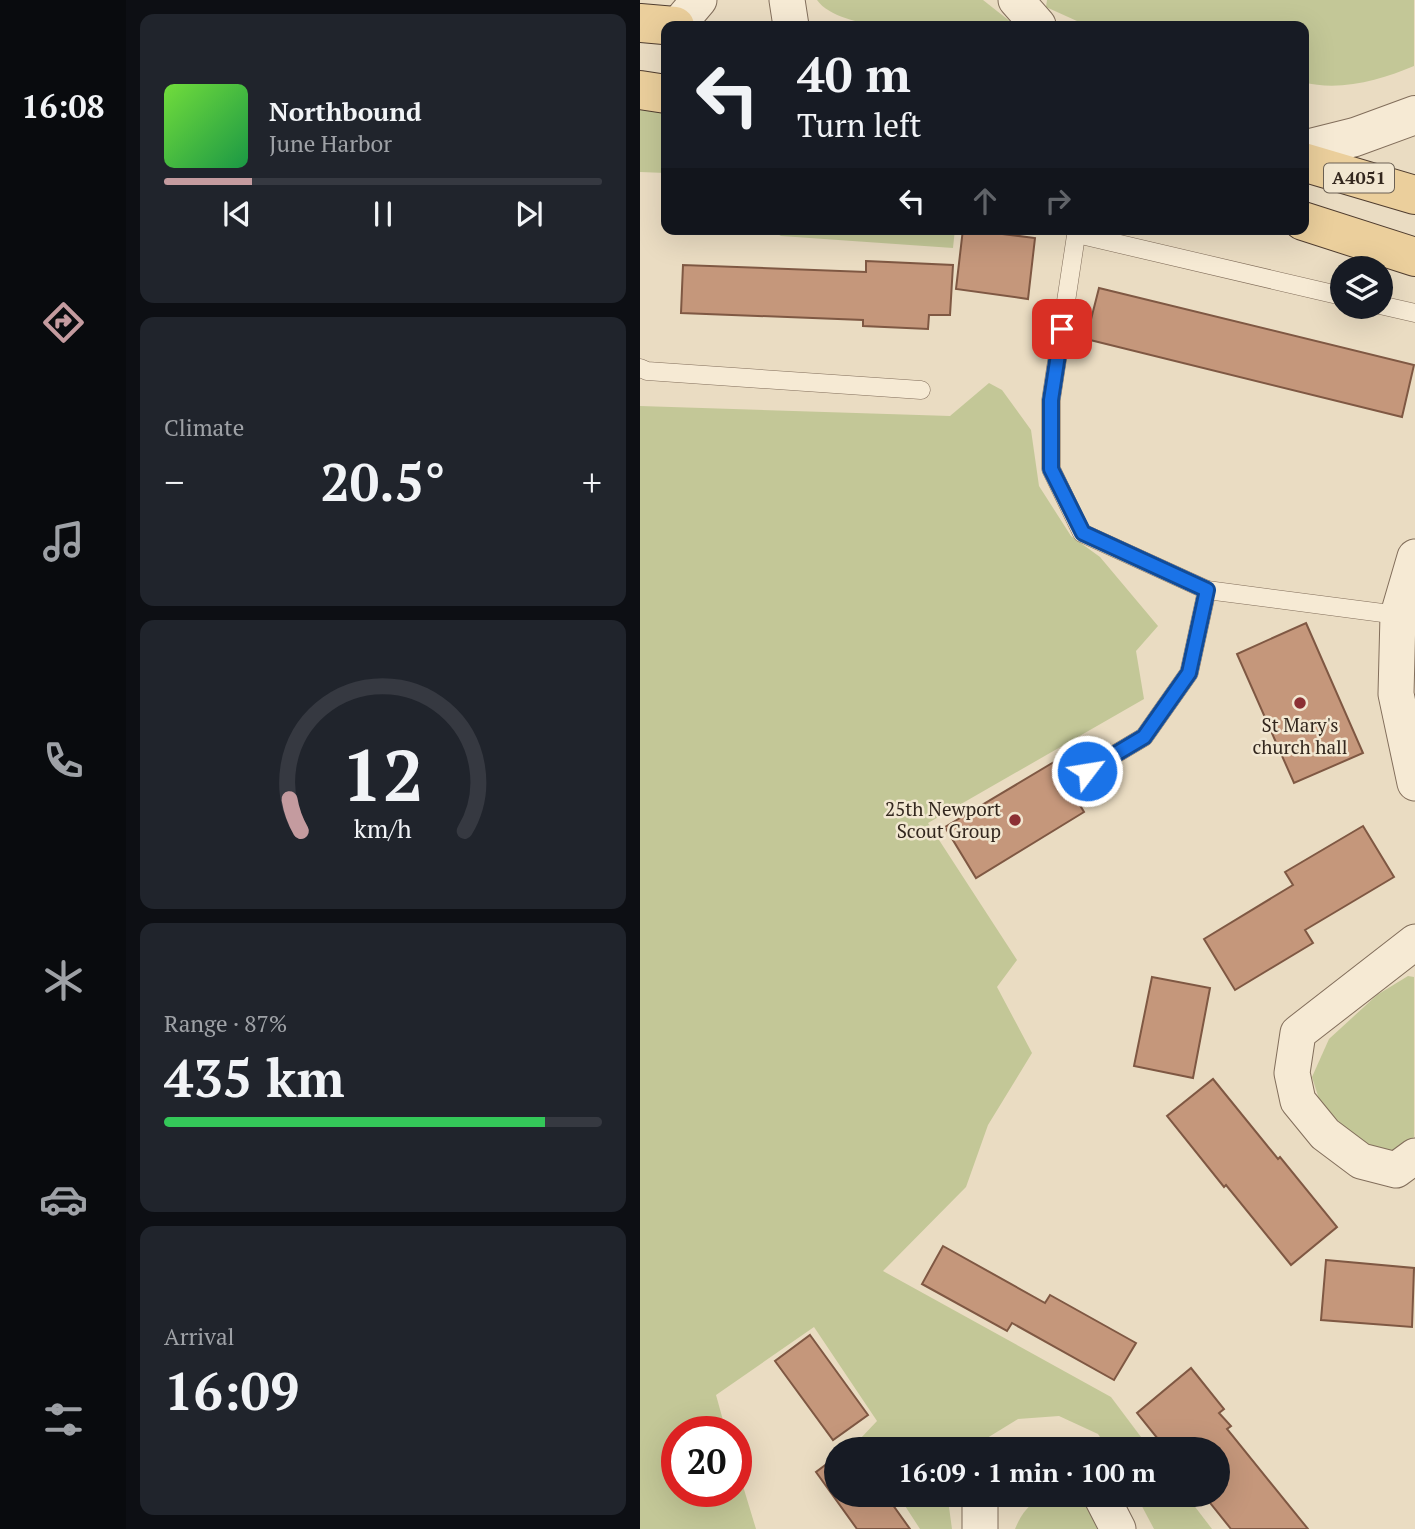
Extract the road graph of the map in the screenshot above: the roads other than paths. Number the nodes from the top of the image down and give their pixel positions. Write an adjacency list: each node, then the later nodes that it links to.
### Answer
1 (699, 0): 3 (street)
2 (787, 0): 4 (street)
3 (680, 21)
4 (790, 21)
5 (640, 23): 6 (main road)
6 (661, 25)
7 (640, 90): 8 (main road)
8 (661, 93)
9 (1415, 115): 10 (street)
10 (1309, 148)
11 (1309, 164): 12 (main road, A4051)
12 (1415, 195)
13 (1309, 223): 16 (main road)
14 (1077, 235): 23 (lane)
15 (1089, 235): 17 (lane)
16 (1415, 257)
17 (1330, 293)
18 (1393, 308): 19 (lane)
19 (1415, 313)
20 (640, 368): 21 (lane)
21 (921, 390)
22 (1415, 557): 24 (street)
23 (1207, 590): 24 (lane); 26 (lane)
24 (1398, 615): 25 (street)
25 (1405, 699): 27 (street)
26 (1087, 771)
27 (1415, 783)
28 (1415, 942): 29 (street)
29 (1415, 1156)
30 (980, 1507): 32 (street)
31 (1107, 1507): 33 (street)
32 (980, 1529)
33 (1118, 1529)

